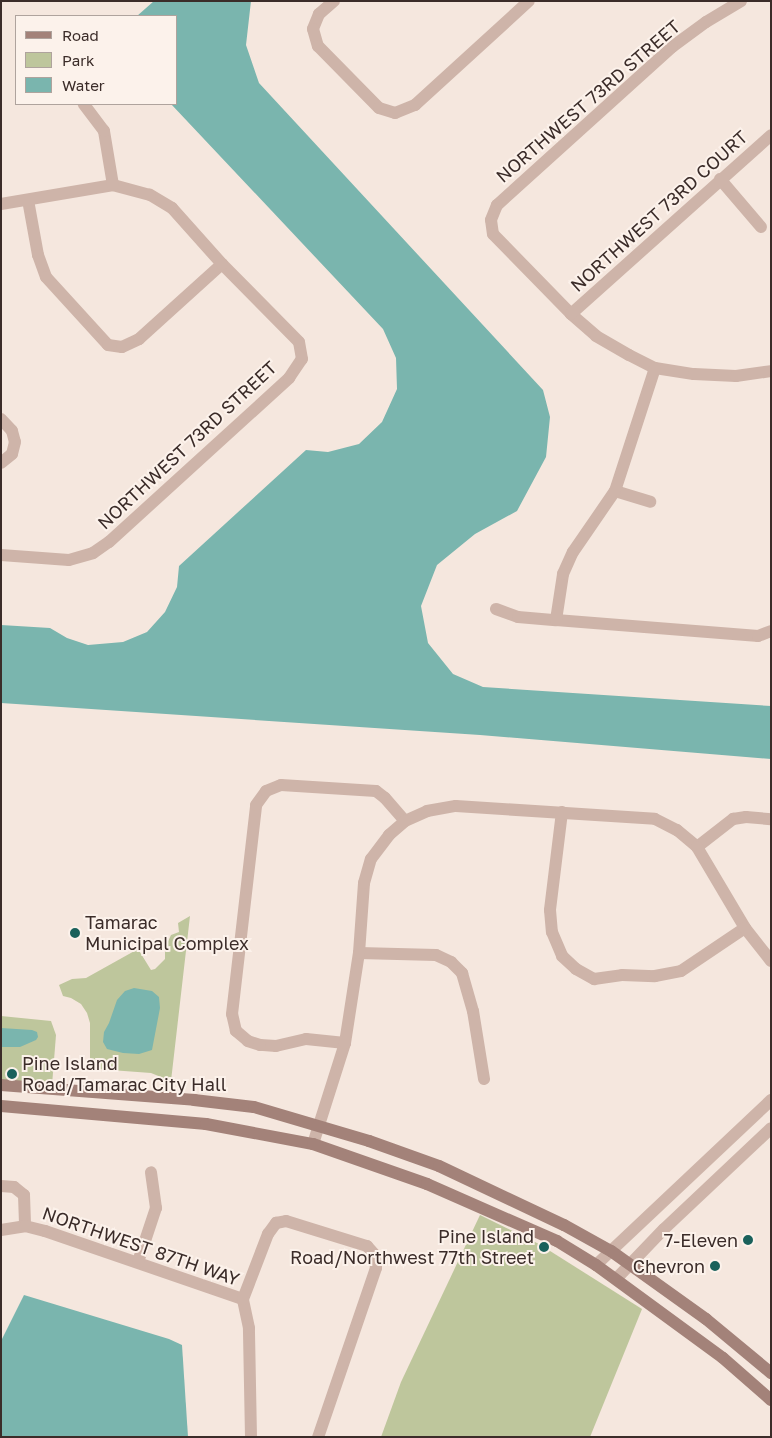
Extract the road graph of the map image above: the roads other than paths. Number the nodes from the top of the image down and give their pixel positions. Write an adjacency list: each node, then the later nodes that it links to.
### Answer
1 (334, 1): 2 (street)
2 (529, 1)
3 (741, 1): 12 (street, NORTHWEST 73RD STREET)
4 (85, 105): 7 (street)
5 (771, 135): 6 (street, NORTHWEST 73RD COURT)
6 (720, 180): 10 (street); 12 (street, NORTHWEST 73RD COURT)
7 (113, 185): 8 (street); 11 (street)
8 (28, 200): 9 (street); 11 (street)
9 (1, 204)
10 (761, 227)
11 (222, 264): 19 (street, NORTHWEST 73RD STREET)
12 (571, 314): 13 (street)
13 (655, 368): 14 (street); 17 (street)
14 (771, 371)
15 (1, 419): 16 (street)
16 (1, 464)
17 (615, 491): 18 (street); 21 (street)
18 (650, 502)
19 (1, 555)
20 (496, 608): 21 (street)
21 (556, 620): 22 (street)
22 (771, 631)
23 (562, 812): 25 (street); 26 (street); 27 (street)
24 (771, 819): 26 (street)
25 (405, 821): 28 (street); 30 (street)
26 (697, 846): 27 (street)
27 (745, 928): 29 (street)
28 (359, 954): 30 (street); 31 (street)
29 (771, 961)
30 (345, 1043): 35 (street)
31 (484, 1079)
32 (1, 1085): 35 (main road)
33 (771, 1100): 38 (street)
34 (1, 1106): 37 (main road)
35 (319, 1127): 37 (street); 44 (main road)
36 (771, 1128): 40 (street)
37 (313, 1144): 47 (main road)
38 (700, 1167): 40 (street); 44 (street)
39 (151, 1172): 45 (street)
40 (716, 1180): 46 (street)
41 (1, 1186): 42 (street, NORTHWEST 87TH WAY)
42 (25, 1226): 43 (street); 45 (street, NORTHWEST 87TH WAY)
43 (1, 1230)
44 (611, 1251): 46 (main road); 47 (street)
45 (138, 1262): 49 (street, NORTHWEST 87TH WAY)
46 (631, 1264): 48 (street); 50 (main road)
47 (596, 1265): 48 (main road)
48 (616, 1279): 51 (main road)
49 (243, 1299): 52 (street); 53 (street)
50 (771, 1373)
51 (771, 1400)
52 (251, 1437)
53 (318, 1437)

